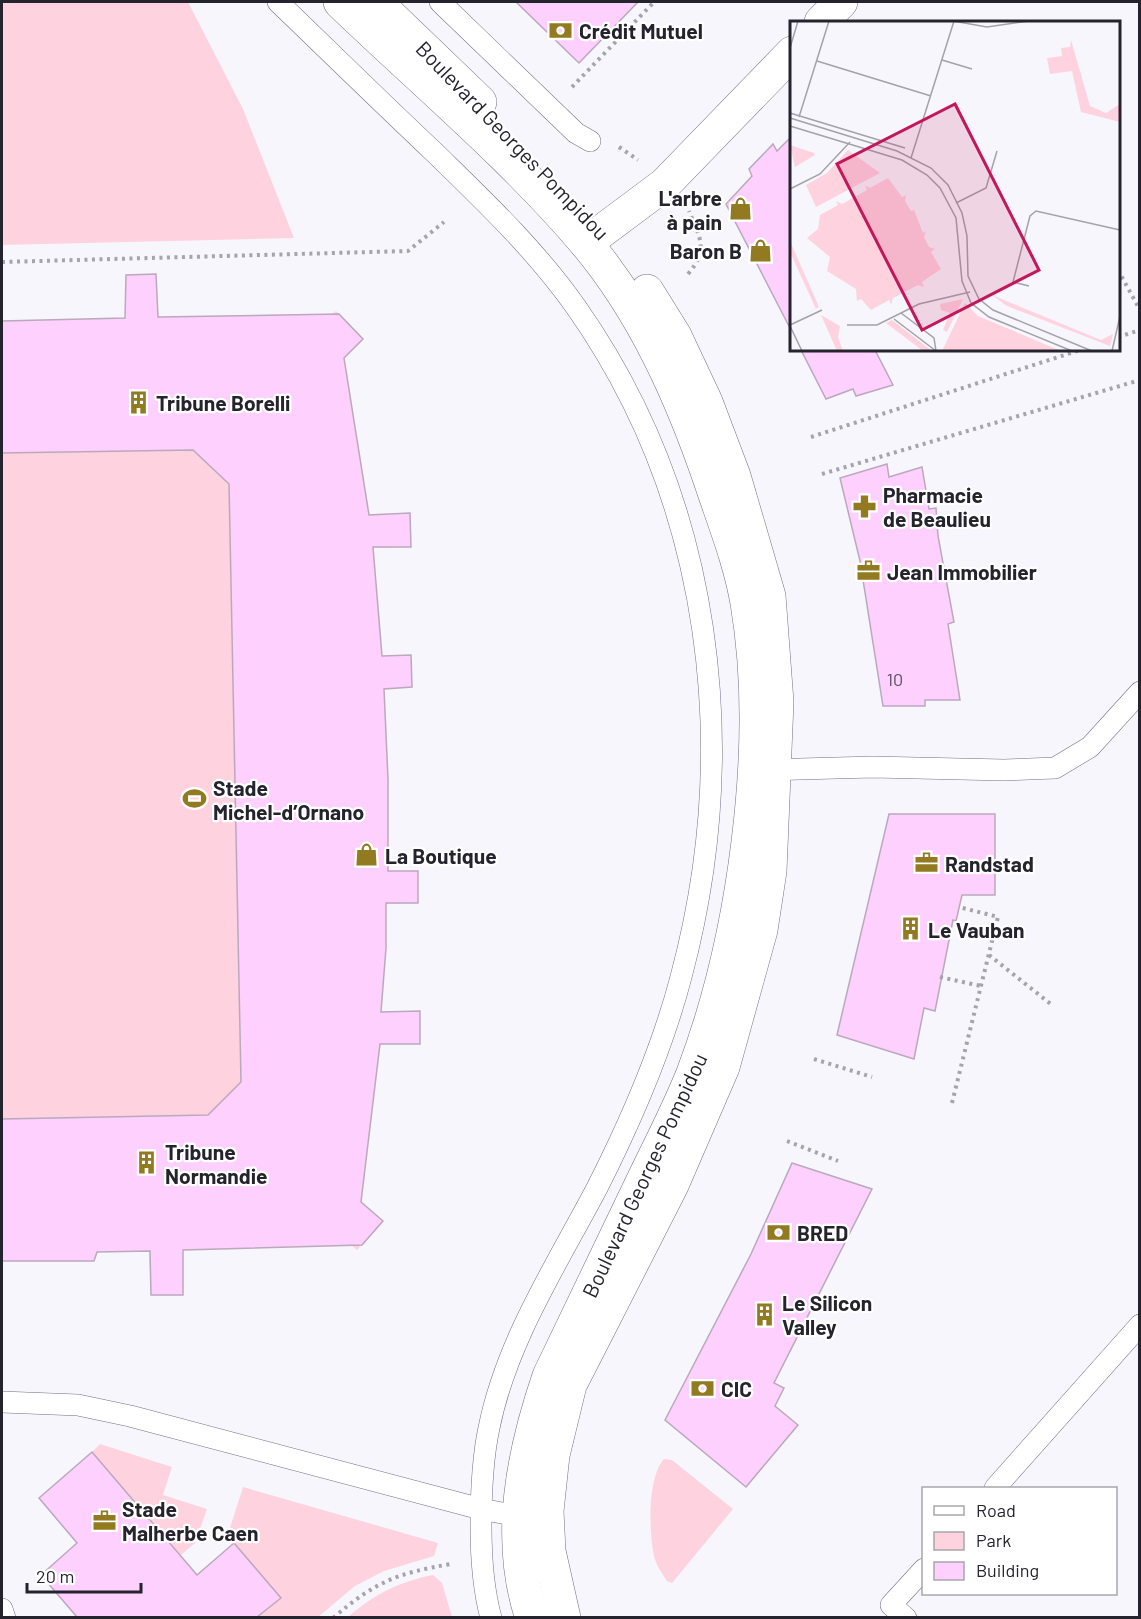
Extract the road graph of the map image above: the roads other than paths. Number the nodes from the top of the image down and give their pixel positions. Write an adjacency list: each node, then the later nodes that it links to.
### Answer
1 (278, 2): 15 (lane)
2 (340, 2): 9 (street, Boulevard Georges Pompidou)
3 (376, 2): 9 (street, Boulevard Georges Pompidou)
4 (440, 2): 8 (lane)
5 (841, 2): 6 (street)
6 (821, 21)
7 (790, 55): 9 (street)
8 (590, 141)
9 (594, 236): 11 (street, Boulevard Georges Pompidou)
10 (1140, 692): 11 (lane)
11 (764, 770): 16 (street, Boulevard Georges Pompidou)
12 (1140, 1325): 14 (lane)
13 (2, 1402): 15 (lane)
14 (995, 1487)
15 (481, 1509): 16 (lane); 20 (lane)
16 (532, 1513): 21 (street, Boulevard Georges Pompidou); 22 (street, Boulevard Georges Pompidou)
17 (922, 1571): 23 (lane)
18 (2, 1609): 19 (lane)
19 (5, 1617)
20 (491, 1617)
21 (532, 1617)
22 (564, 1617)
23 (906, 1617)

